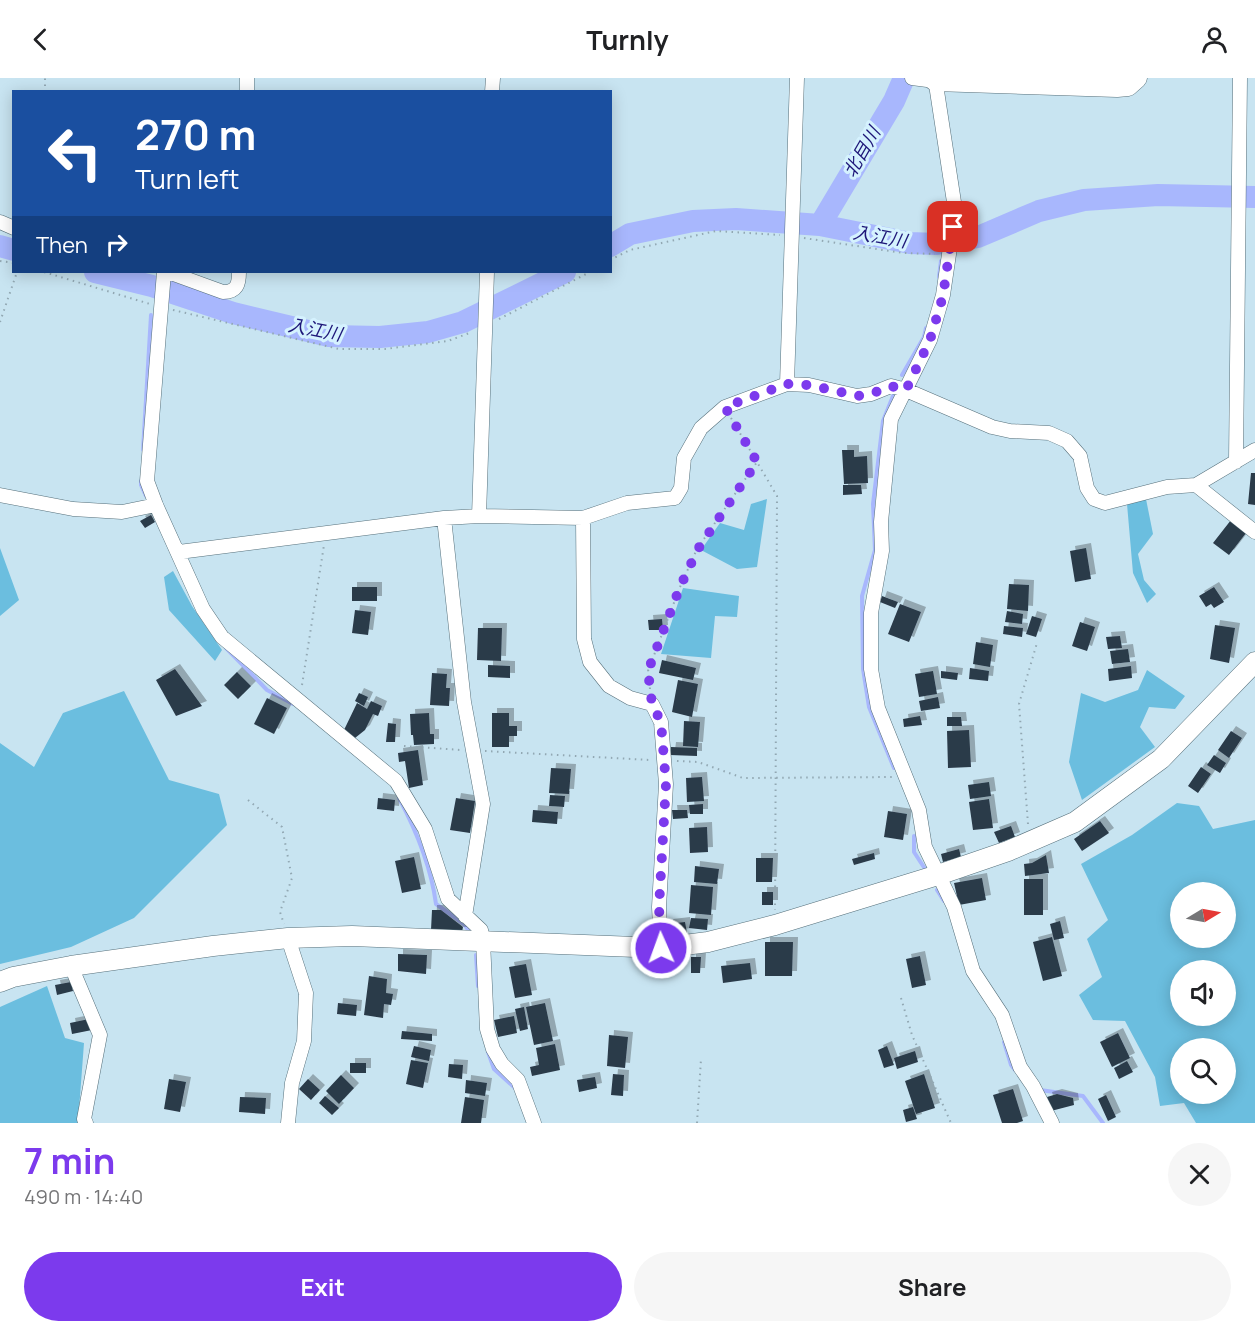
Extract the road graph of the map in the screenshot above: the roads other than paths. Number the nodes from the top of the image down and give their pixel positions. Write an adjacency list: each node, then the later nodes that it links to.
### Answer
1 (797, 78): 9 (street)
2 (912, 78): 5 (street)
3 (1137, 78): 5 (street)
4 (1240, 78): 12 (street)
5 (930, 79): 10 (street)
6 (239, 273): 8 (street)
7 (487, 273): 16 (street)
8 (165, 274): 15 (street)
9 (787, 384): 10 (street); 18 (street)
10 (906, 390): 13 (street); 22 (street)
11 (1255, 450): 12 (street)
12 (1236, 462): 13 (street)
13 (1196, 485): 19 (street)
14 (0, 495): 15 (street)
15 (156, 504): 20 (street)
16 (479, 516): 17 (street); 18 (street)
17 (444, 518): 20 (street); 23 (street)
18 (583, 518): 26 (street)
19 (1255, 532)
20 (179, 552): 23 (street)
21 (1255, 662): 22 (street)
22 (938, 874): 26 (street); 32 (street)
23 (465, 916): 25 (street)
24 (288, 938): 25 (street); 27 (street); 30 (street)
25 (483, 941): 26 (street); 31 (street)
26 (661, 948)
27 (71, 966): 28 (street); 29 (street)
28 (0, 982)
29 (86, 1123)
30 (288, 1123)
31 (534, 1123)
32 (1052, 1123)

